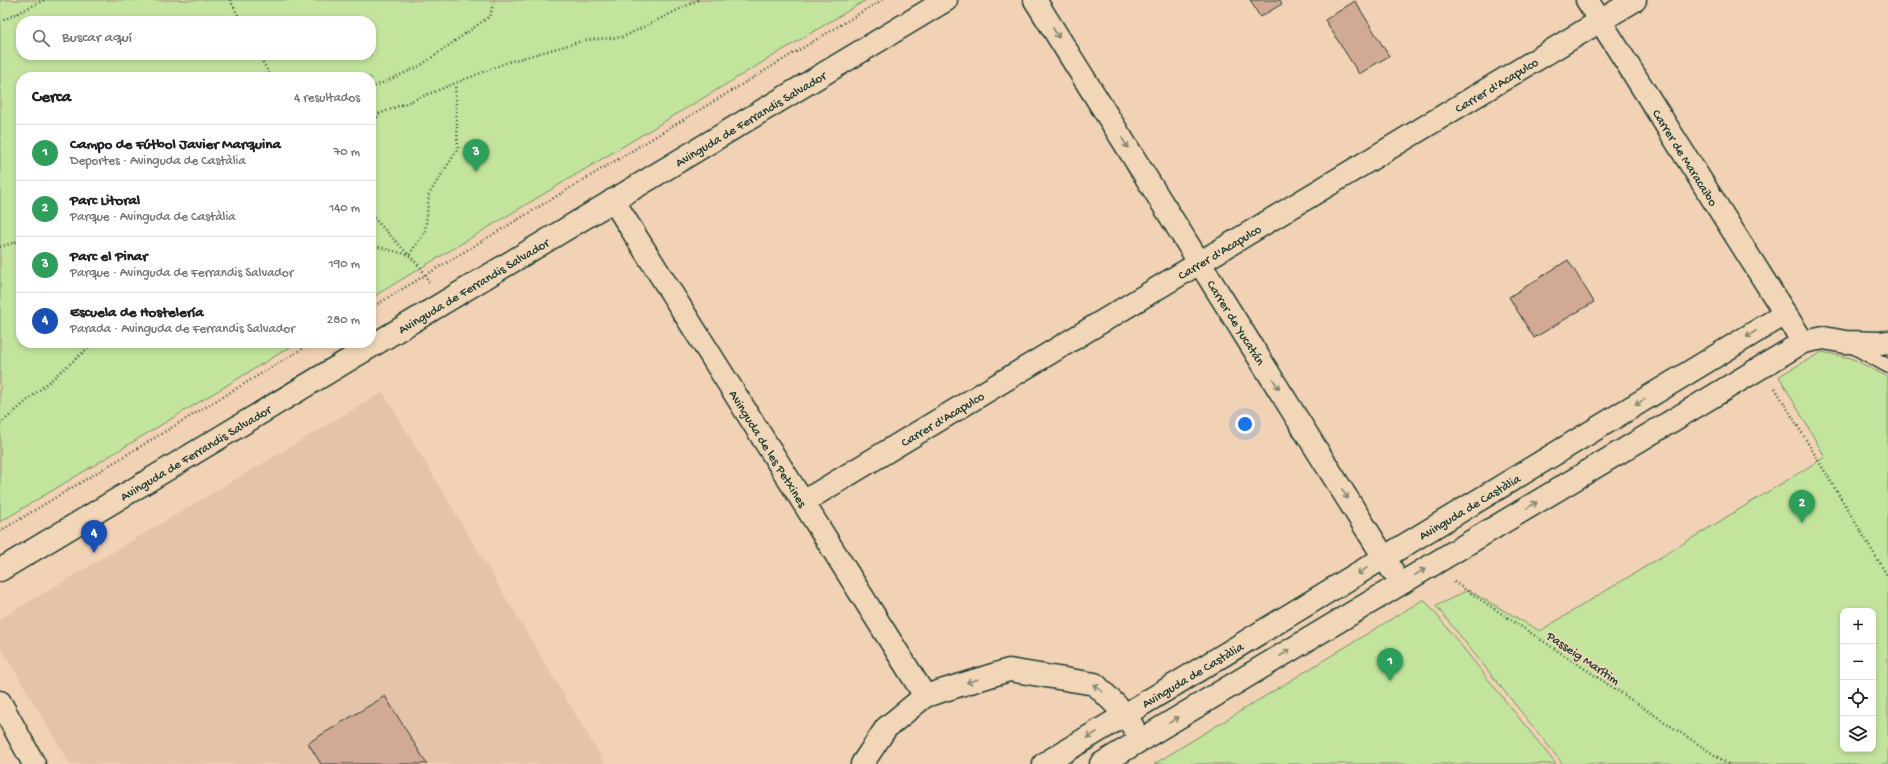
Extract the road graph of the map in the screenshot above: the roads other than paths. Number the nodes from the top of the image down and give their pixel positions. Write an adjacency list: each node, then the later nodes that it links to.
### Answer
1 (946, 0): 6 (street, Avinguda de Ferrandis Salvador)
2 (1035, 0): 7 (street, Carrer de Yucatán, one-way to 7)
3 (1587, 0): 5 (street, Carrer de Maracaibo)
4 (1635, 0): 5 (street, Carrer d'Acapulco)
5 (1600, 21): 7 (street, Carrer d'Acapulco); 8 (street, Carrer de Maracaibo)
6 (613, 200): 12 (street, Avinguda de Ferrandis Salvador); 15 (street, Avinguda de les Petxines)
7 (1200, 262): 15 (street, Carrer d'Acapulco); 16 (street, Carrer de Yucatán, one-way to 16)
8 (1785, 314): 9 (street); 16 (street, Avinguda de Castàlia, one-way to 16)
9 (1803, 342): 10 (street); 18 (street, one-way to 9)
10 (1845, 342): 11 (street); 14 (lane)
11 (1888, 342)
12 (376, 343)
13 (368, 348): 17 (street, Avinguda de Ferrandis Salvador)
14 (1888, 366)
15 (803, 502): 19 (street, Avinguda de les Petxines)
16 (1384, 557): 18 (street, Carrer de Yucatán); 21 (street, Avinguda de Castàlia, one-way to 21)
17 (0, 570)
18 (1401, 584): 22 (street, one-way to 18)
19 (925, 696): 21 (street, one-way to 19); 24 (street)
20 (0, 702): 23 (street)
21 (1126, 715): 22 (street); 25 (street, Avinguda de Castàlia, one-way to 25)
22 (1140, 740): 26 (street)
23 (34, 764)
24 (862, 764)
25 (1044, 764)
26 (1101, 764)

